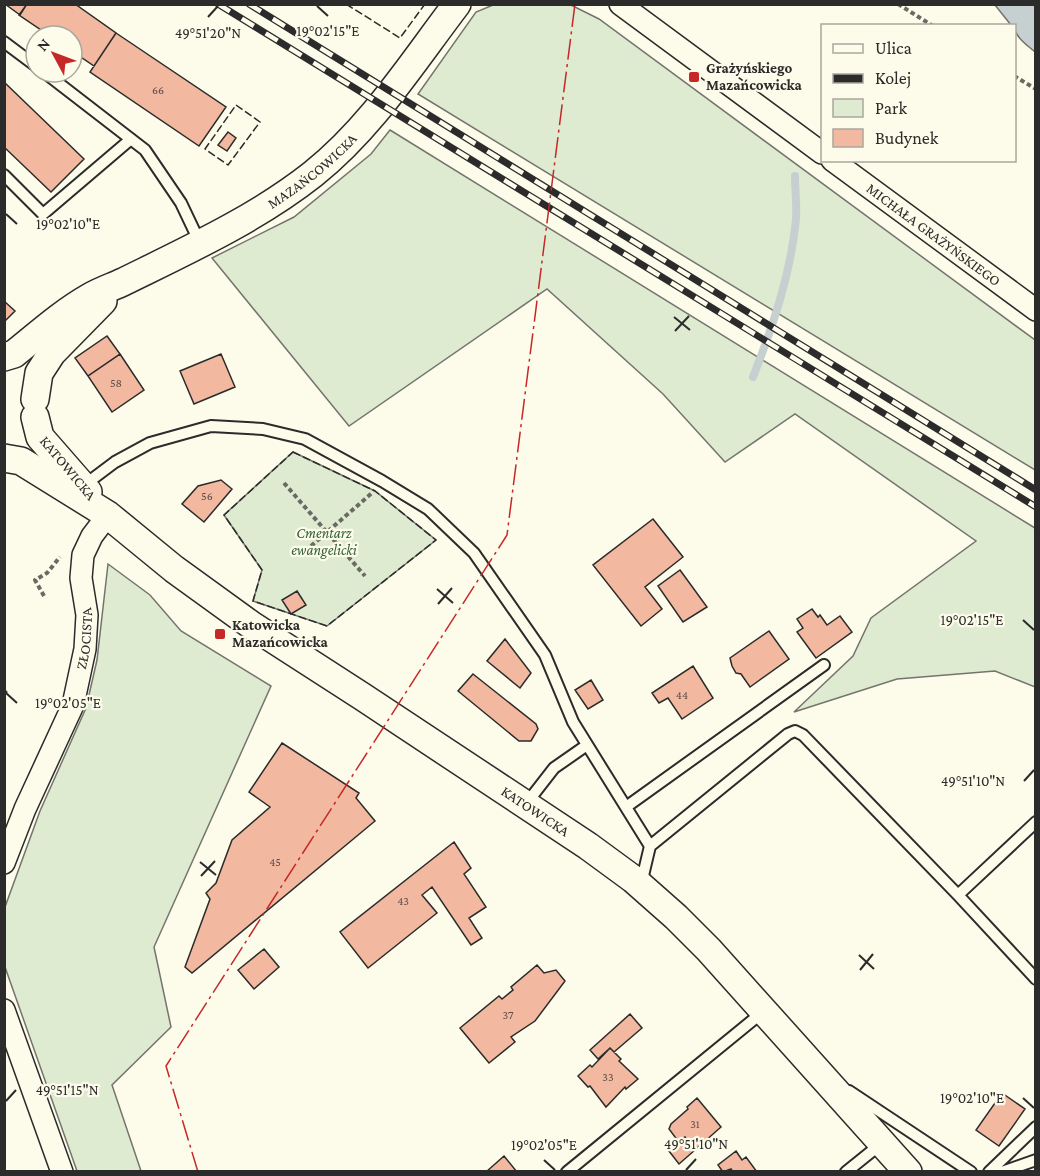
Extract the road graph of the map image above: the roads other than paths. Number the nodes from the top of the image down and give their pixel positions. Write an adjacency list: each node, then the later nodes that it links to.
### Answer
1 (457, 4): 10 (street, MAZAŃCOWICKA)
2 (620, 4): 7 (street)
3 (4, 42): 4 (lane)
4 (24, 57)
5 (60, 84): 6 (lane)
6 (131, 139): 9 (lane); 10 (lane)
7 (821, 152)
8 (835, 162): 12 (street, MICHAŁA GRAŻYŃSKIEGO)
9 (4, 175)
10 (200, 243): 11 (street, MAZAŃCOWICKA)
11 (120, 284): 13 (street, MAZAŃCOWICKA); 15 (street, MAZAŃCOWICKA)
12 (1035, 310)
13 (4, 357)
14 (4, 363): 15 (street, KATOWICKA)
15 (34, 408): 16 (street, MAZAŃCOWICKA); 18 (street, KATOWICKA)
16 (4, 454)
17 (4, 458): 19 (street, KATOWICKA)
18 (83, 486): 19 (street, KATOWICKA); 21 (lane)
19 (108, 515): 22 (street, KATOWICKA); 26 (street, ZŁOCISTA)
20 (824, 665): 23 (lane)
21 (587, 745): 22 (lane); 23 (lane)
22 (526, 804): 27 (street, KATOWICKA)
23 (626, 807): 25 (lane)
24 (1035, 822): 28 (lane)
25 (650, 846): 27 (lane); 28 (lane)
26 (4, 863)
27 (640, 885): 31 (street, KATOWICKA)
28 (958, 895): 29 (lane)
29 (1035, 979)
30 (4, 1010): 36 (street)
31 (764, 1011): 32 (street, KATOWICKA); 37 (lane)
32 (817, 1070): 34 (street, KATOWICKA); 40 (lane)
33 (1035, 1127): 41 (lane)
34 (882, 1143): 38 (lane); 39 (street, KATOWICKA)
35 (1035, 1160): 42 (lane)
36 (62, 1172)
37 (567, 1172)
38 (846, 1172)
39 (908, 1172)
40 (971, 1172)
41 (989, 1172)
42 (1002, 1172)

